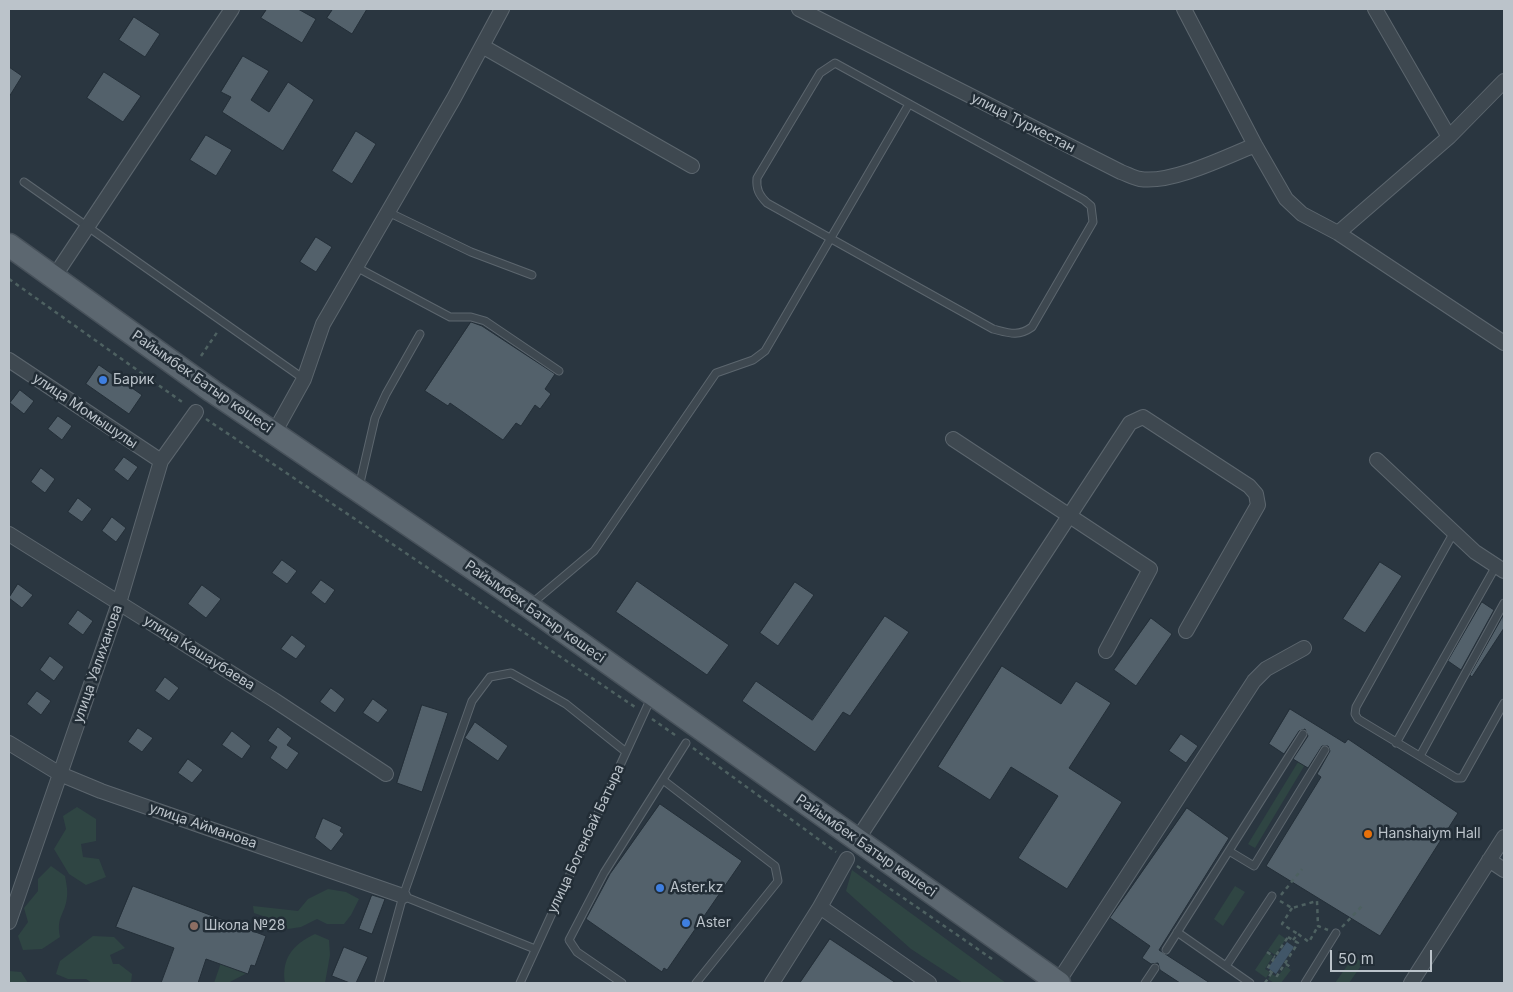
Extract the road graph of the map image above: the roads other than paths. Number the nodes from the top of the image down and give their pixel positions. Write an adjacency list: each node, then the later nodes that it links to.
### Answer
1 (232, 9): 14 (street)
2 (502, 9): 6 (street)
3 (799, 9): 10 (street, улица Туркестан)
4 (1184, 9): 10 (street)
5 (1375, 9): 9 (street)
6 (482, 46): 11 (street); 13 (street)
7 (1504, 81): 9 (street)
8 (909, 104): 16 (lane); 16 (lane); 16 (lane)
9 (1449, 137): 15 (street)
10 (1255, 145): 15 (street)
11 (692, 166)
12 (24, 182): 14 (lane)
13 (388, 212): 18 (street); 19 (lane)
14 (88, 226): 20 (street); 25 (lane)
15 (1338, 233): 22 (street)
16 (830, 238): 38 (lane)
17 (9, 245): 20 (main road, Райымбек Батыр көшесі)
18 (356, 267): 24 (lane); 25 (street)
19 (532, 275)
20 (54, 277): 27 (main road, Райымбек Батыр көшесі)
21 (420, 334): 31 (lane)
22 (1504, 343)
23 (9, 360): 30 (street, улица Момышулы)
24 (559, 371)
25 (304, 379): 27 (street)
26 (196, 412): 30 (street, улица Уалиханова)
27 (274, 433): 31 (main road, Райымбек Батыр көшесі)
28 (953, 439): 32 (street)
29 (1377, 460): 33 (street)
30 (161, 461): 36 (street, улица Уалиханова)
31 (358, 489): 38 (main road, Райымбек Батыр көшесі)
32 (1068, 516): 39 (street); 41 (street); 55 (street)
33 (1454, 532): 35 (street); 47 (lane)
34 (9, 534): 36 (street, улица Кашаубаева)
35 (1500, 569): 47 (lane)
36 (119, 603): 51 (street, улица Уалиханова); 52 (street, улица Кашаубаева)
37 (1504, 603): 50 (lane)
38 (528, 606): 43 (main road, Райымбек Батыр көшесі)
39 (1186, 631)
40 (1304, 648): 75 (street)
41 (1106, 651)
42 (1504, 703): 50 (lane)
43 (648, 704): 49 (lane, улица Богенбай Батыра); 55 (main road, Райымбек Батыр көшесі)
44 (1303, 734): 56 (lane)
45 (9, 743): 51 (street, улица Айманова)
46 (686, 743): 53 (lane)
47 (1396, 743): 50 (lane)
48 (1325, 750): 56 (lane)
49 (626, 752): 59 (lane); 65 (lane, улица Богенбай Батыра)
50 (1420, 756)
51 (60, 774): 59 (street, улица Айманова); 62 (street, улица Уалиханова)
52 (386, 774)
53 (663, 780): 71 (lane); 72 (lane)
54 (1504, 837): 57 (street)
55 (852, 849): 61 (street); 75 (main road, Райымбек Батыр көшесі)
56 (1229, 851): 63 (lane)
57 (1489, 860): 58 (street); 79 (street)
58 (1504, 870)
59 (403, 896): 65 (lane); 69 (lane)
60 (1272, 896): 67 (lane)
61 (820, 907): 73 (street); 74 (street)
62 (9, 922)
63 (1177, 932): 66 (lane); 67 (lane)
64 (1336, 933): 78 (lane)
65 (535, 949): 70 (lane, улица Богенбай Батыра)
66 (1166, 950)
67 (1226, 966): 77 (lane)
68 (1155, 968): 76 (lane)
69 (379, 983)
70 (520, 983)
71 (622, 983)
72 (696, 983)
73 (772, 983)
74 (929, 983)
75 (1058, 983)
76 (1145, 983)
77 (1250, 983)
78 (1305, 983)
79 (1411, 983)

